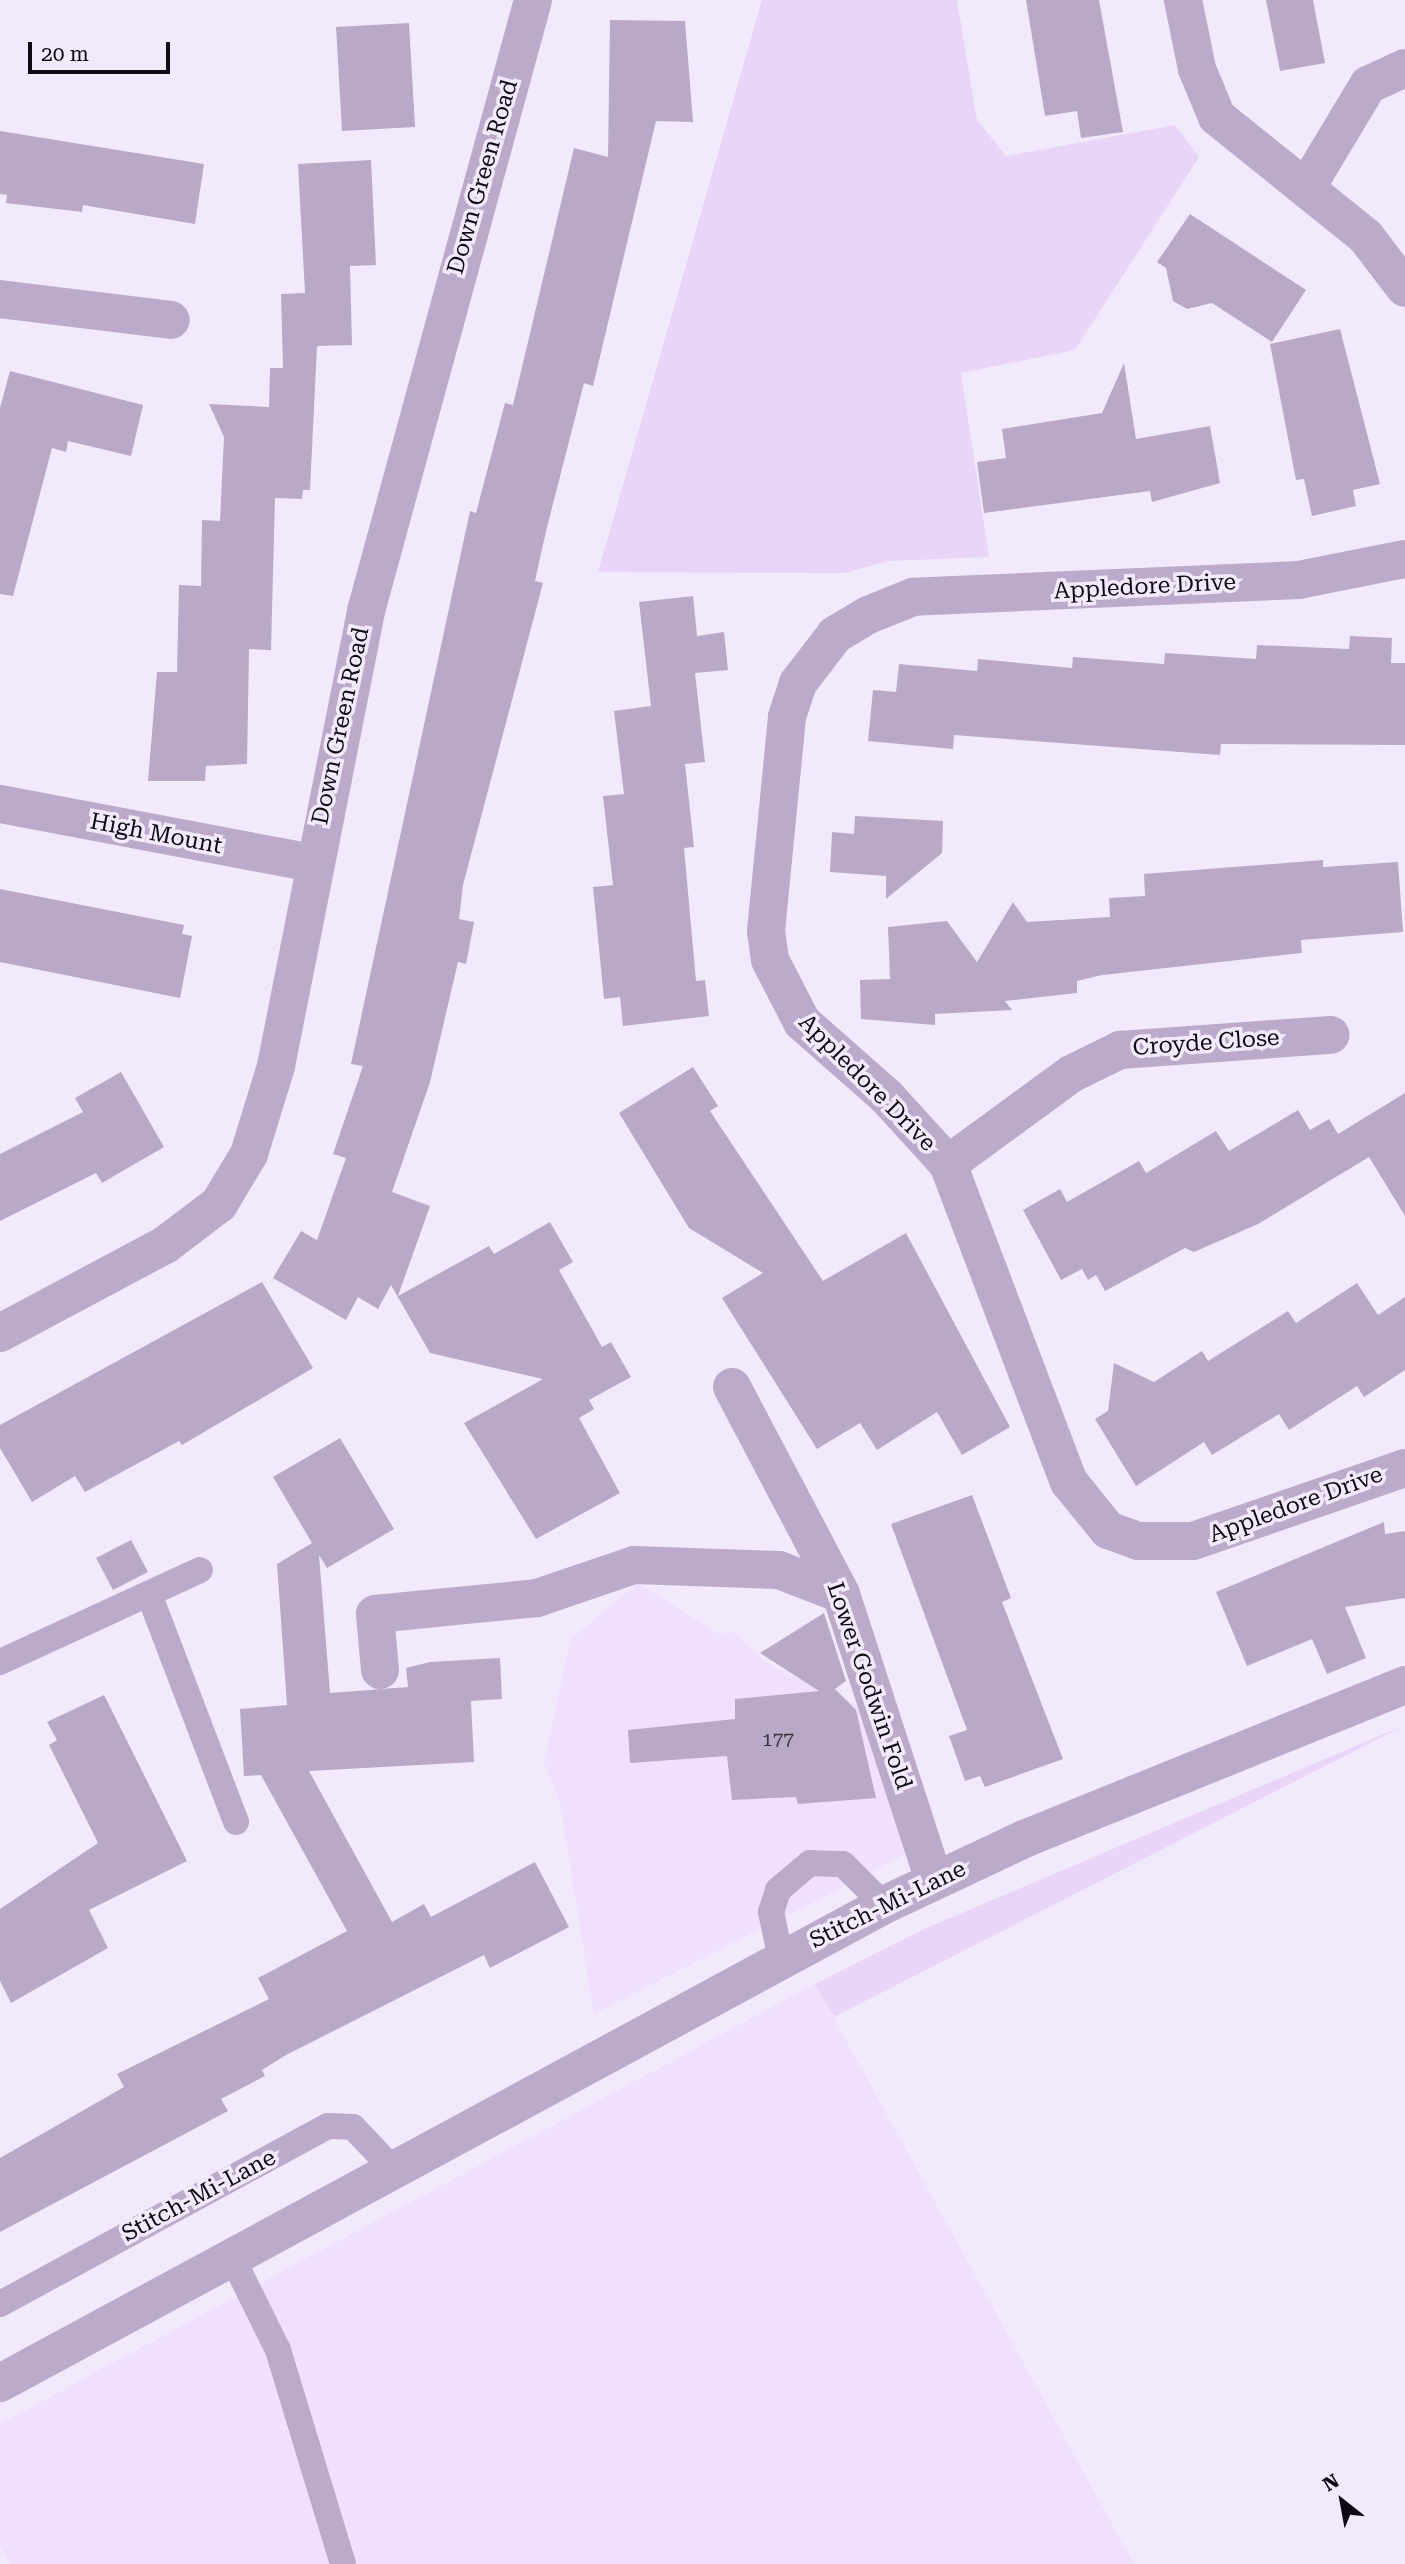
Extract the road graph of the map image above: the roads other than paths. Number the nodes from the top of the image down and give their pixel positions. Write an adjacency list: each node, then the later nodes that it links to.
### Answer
1 (533, 0): 10 (street, Down Green Road)
2 (1182, 0): 4 (street)
3 (1405, 68): 4 (street)
4 (1308, 185): 5 (street)
5 (1405, 288)
6 (0, 299): 7 (street)
7 (171, 320)
8 (1405, 559): 12 (street, Appledore Drive)
9 (0, 804): 10 (street, High Mount)
10 (312, 863): 13 (street, Down Green Road)
11 (1331, 1037): 12 (street, Croyde Close)
12 (948, 1164): 15 (street, Appledore Drive)
13 (0, 1333)
14 (732, 1387): 18 (street, Lower Godwin Fold)
15 (1405, 1468)
16 (200, 1570): 17 (lane)
17 (149, 1594): 19 (lane); 22 (lane)
18 (841, 1594): 20 (street); 23 (street, Lower Godwin Fold)
19 (0, 1662)
20 (380, 1670)
21 (1405, 1685): 23 (street, Stitch-Mi-Lane)
22 (236, 1822)
23 (934, 1880): 24 (street, Stitch-Mi-Lane)
24 (884, 1905): 25 (street, Stitch-Mi-Lane); 25 (lane)
25 (781, 1959): 26 (street, Stitch-Mi-Lane)
26 (391, 2167): 27 (street, Stitch-Mi-Lane); 28 (lane, Stitch-Mi-Lane)
27 (231, 2255): 29 (street, Stitch-Mi-Lane); 30 (lane)
28 (0, 2304)
29 (0, 2383)
30 (343, 2564)

